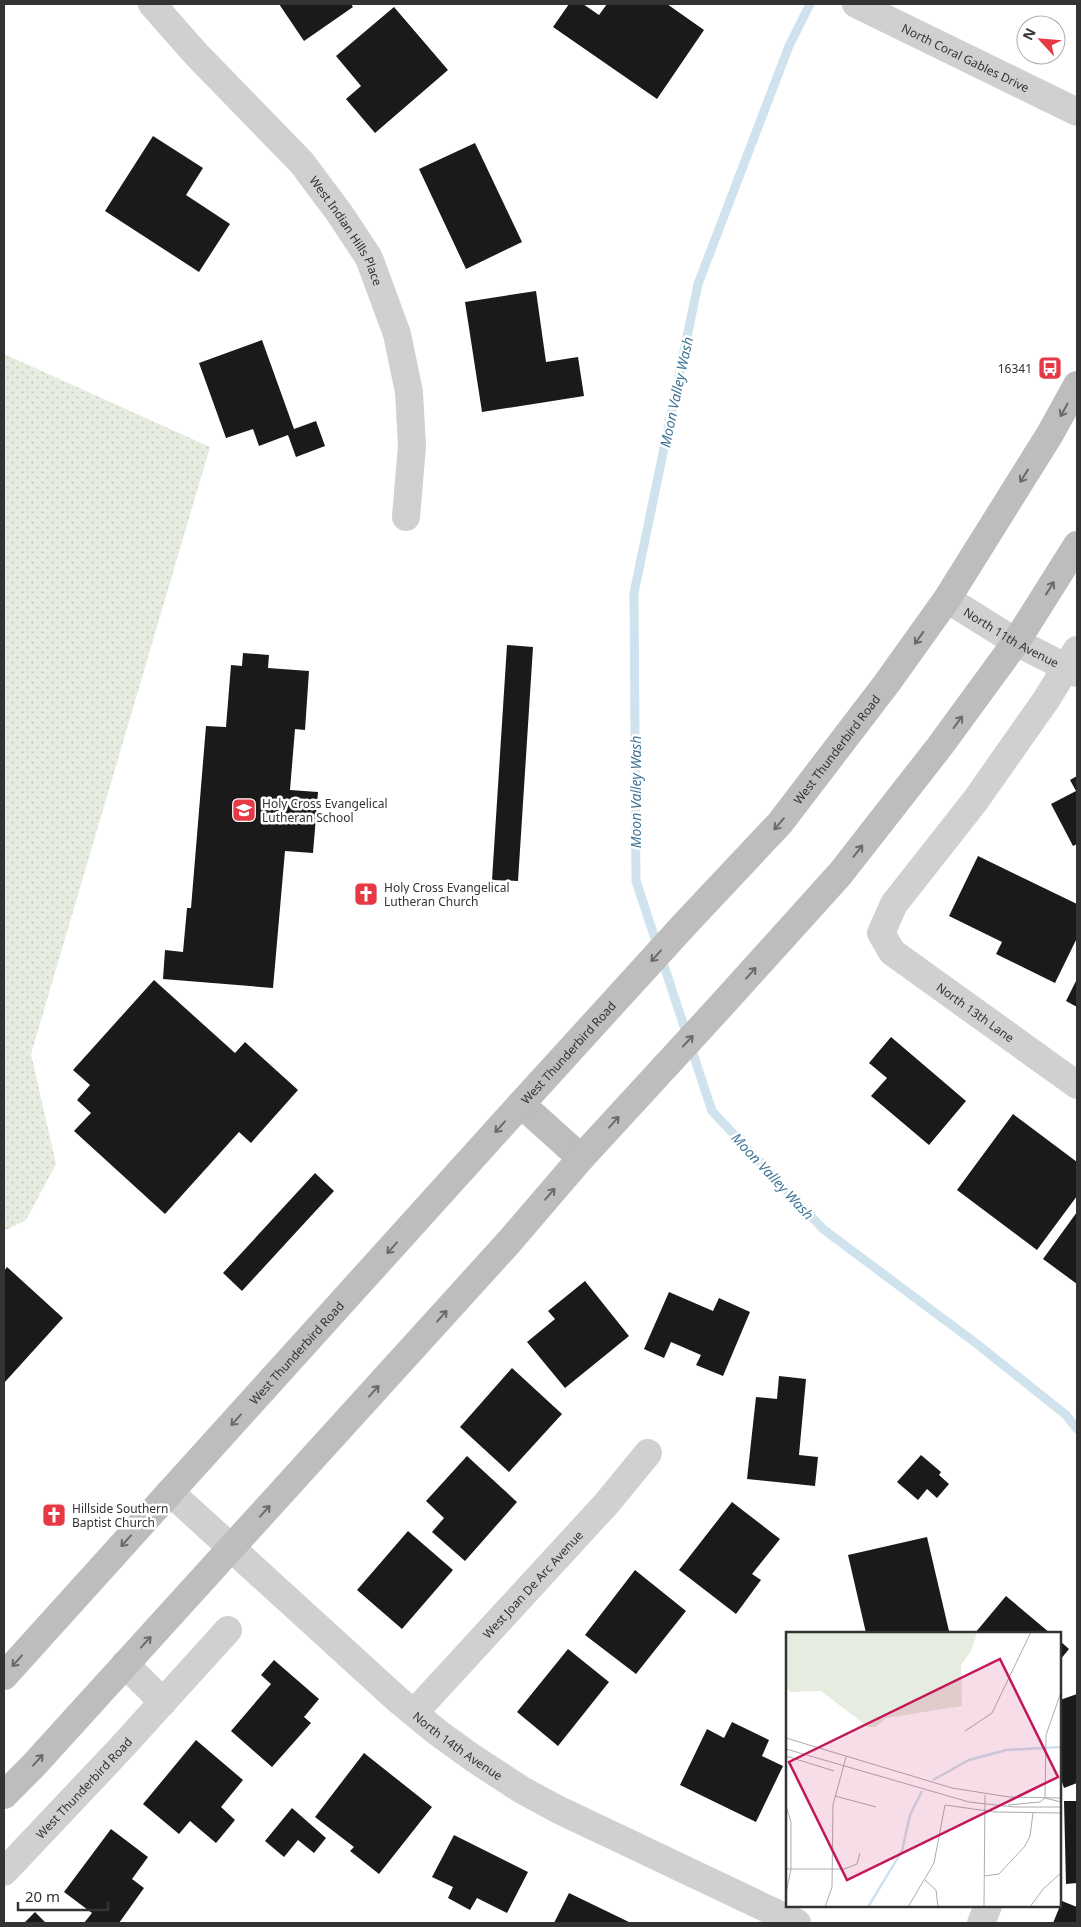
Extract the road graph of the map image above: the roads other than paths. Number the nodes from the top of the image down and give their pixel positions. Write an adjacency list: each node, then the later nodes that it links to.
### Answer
1 (152, 4): 5 (street, West Indian Hills Place)
2 (856, 4): 3 (street, North Coral Gables Drive)
3 (1077, 112)
4 (1077, 385): 7 (main road, West Thunderbird Road, one-way to 7)
5 (406, 517)
6 (1077, 545): 8 (main road, one-way to 6)
7 (947, 599): 8 (street, North 11th Avenue); 11 (main road, West Thunderbird Road, one-way to 11)
8 (1016, 642): 9 (street, North 11th Avenue); 12 (main road, one-way to 8)
9 (1074, 663): 10 (street, North 13th Lane)
10 (1077, 1085)
11 (521, 1104): 12 (main road); 14 (main road, West Thunderbird Road, one-way to 14)
12 (581, 1158): 15 (main road, one-way to 12)
13 (648, 1453): 20 (street, West Joan De Arc Avenue)
14 (170, 1492): 15 (street, North 14th Avenue); 18 (main road, West Thunderbird Road, one-way to 18)
15 (232, 1547): 17 (main road, one-way to 15); 20 (street, North 14th Avenue)
16 (228, 1630): 19 (street, West Thunderbird Road)
17 (125, 1664): 19 (street); 21 (main road, one-way to 17)
18 (4, 1676)
19 (163, 1702): 22 (street, West Thunderbird Road)
20 (414, 1713): 24 (street, North 14th Avenue)
21 (4, 1795)
22 (4, 1872)
23 (988, 1907): 25 (street)
24 (797, 1923)
25 (981, 1923)

